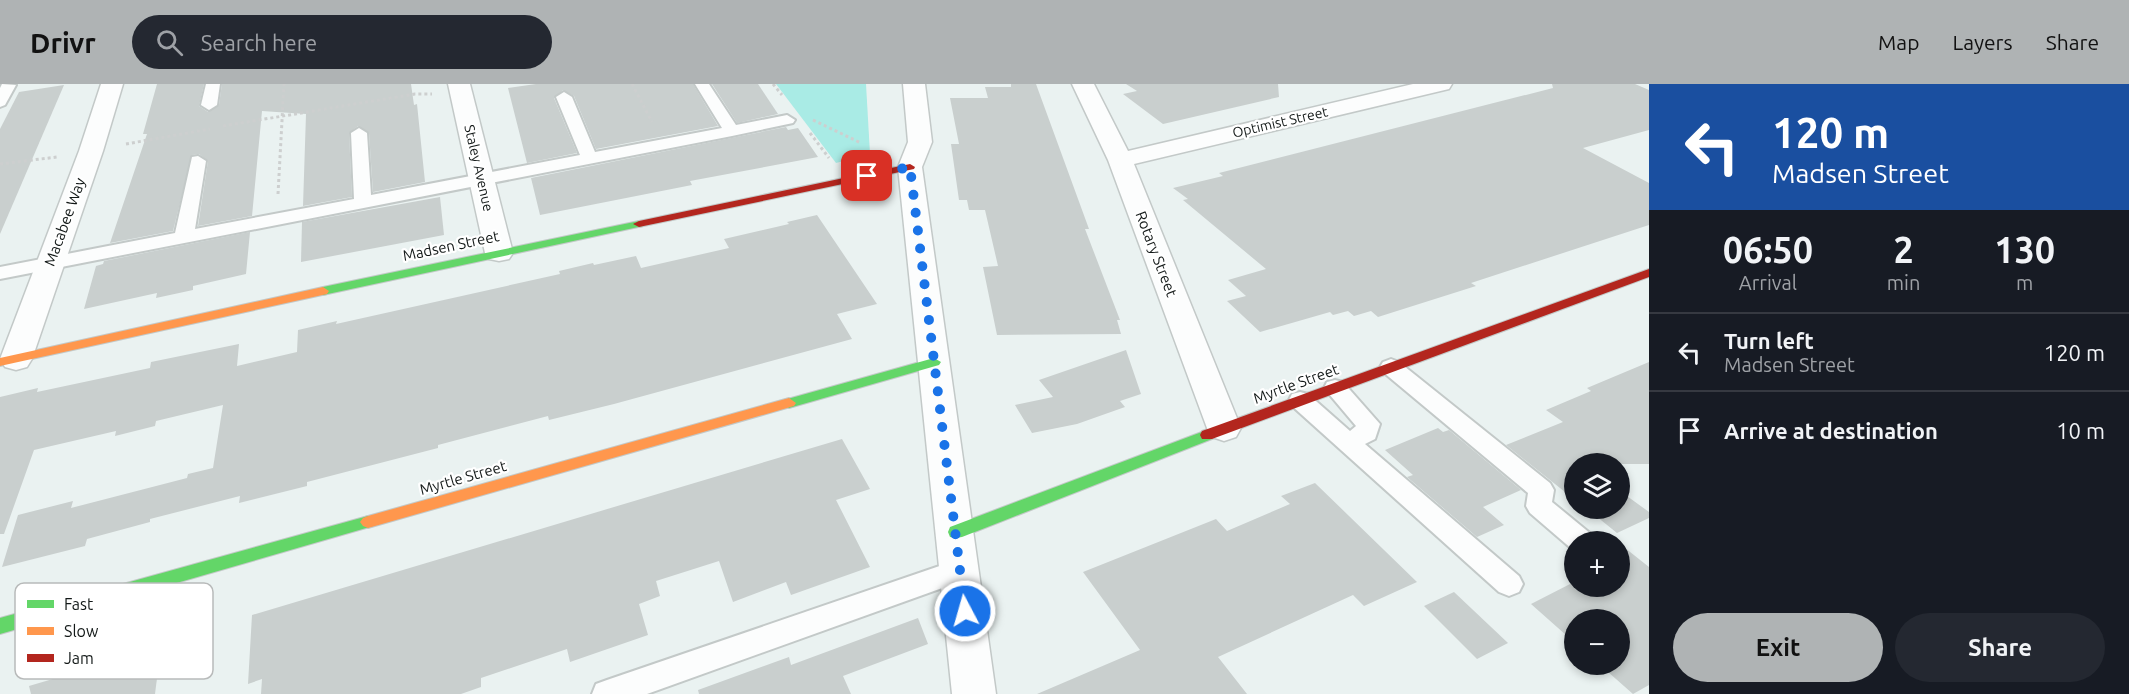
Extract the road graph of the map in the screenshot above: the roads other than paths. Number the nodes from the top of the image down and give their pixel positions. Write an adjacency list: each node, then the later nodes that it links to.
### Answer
1 (112, 84): 23 (street, Macabee Way)
2 (213, 84): 11 (lane)
3 (702, 84): 13 (lane)
4 (914, 84): 18 (street)
5 (1083, 84): 16 (street, Rotary Street)
6 (1441, 84): 16 (street, Optimist Street)
7 (8, 85): 10 (lane)
8 (460, 87): 19 (street, Staley Avenue)
9 (564, 97): 15 (lane)
10 (0, 102)
11 (209, 105)
12 (787, 120): 13 (lane)
13 (732, 130): 15 (lane)
14 (359, 133): 20 (lane)
15 (589, 158): 19 (lane)
16 (1120, 160): 31 (street, Rotary Street)
17 (198, 161): 21 (lane)
18 (910, 167): 22 (street, Madsen Street); 27 (street)
19 (482, 179): 20 (lane); 22 (street, Staley Avenue)
20 (363, 202): 21 (lane)
21 (184, 237): 23 (lane)
22 (499, 253): 26 (street, Madsen Street)
23 (50, 264): 24 (lane); 26 (street, Macabee Way)
24 (0, 273)
25 (1649, 273): 28 (street, Myrtle Street)
26 (8, 360)
27 (934, 362): 34 (street); 36 (street, Myrtle Street)
28 (1391, 367): 29 (street, Myrtle Street); 33 (lane)
29 (1335, 388): 30 (street, Myrtle Street); 32 (lane)
30 (1300, 400): 31 (street, Myrtle Street); 32 (lane)
31 (1224, 428): 34 (street, Myrtle Street)
32 (1347, 441): 37 (lane)
33 (1569, 531)
34 (956, 532): 35 (street)
35 (960, 570): 40 (lane); 41 (street)
36 (152, 583)
37 (1509, 584)
38 (15, 622): 39 (street, Myrtle Street)
39 (0, 626)
40 (607, 694)
41 (974, 694)

